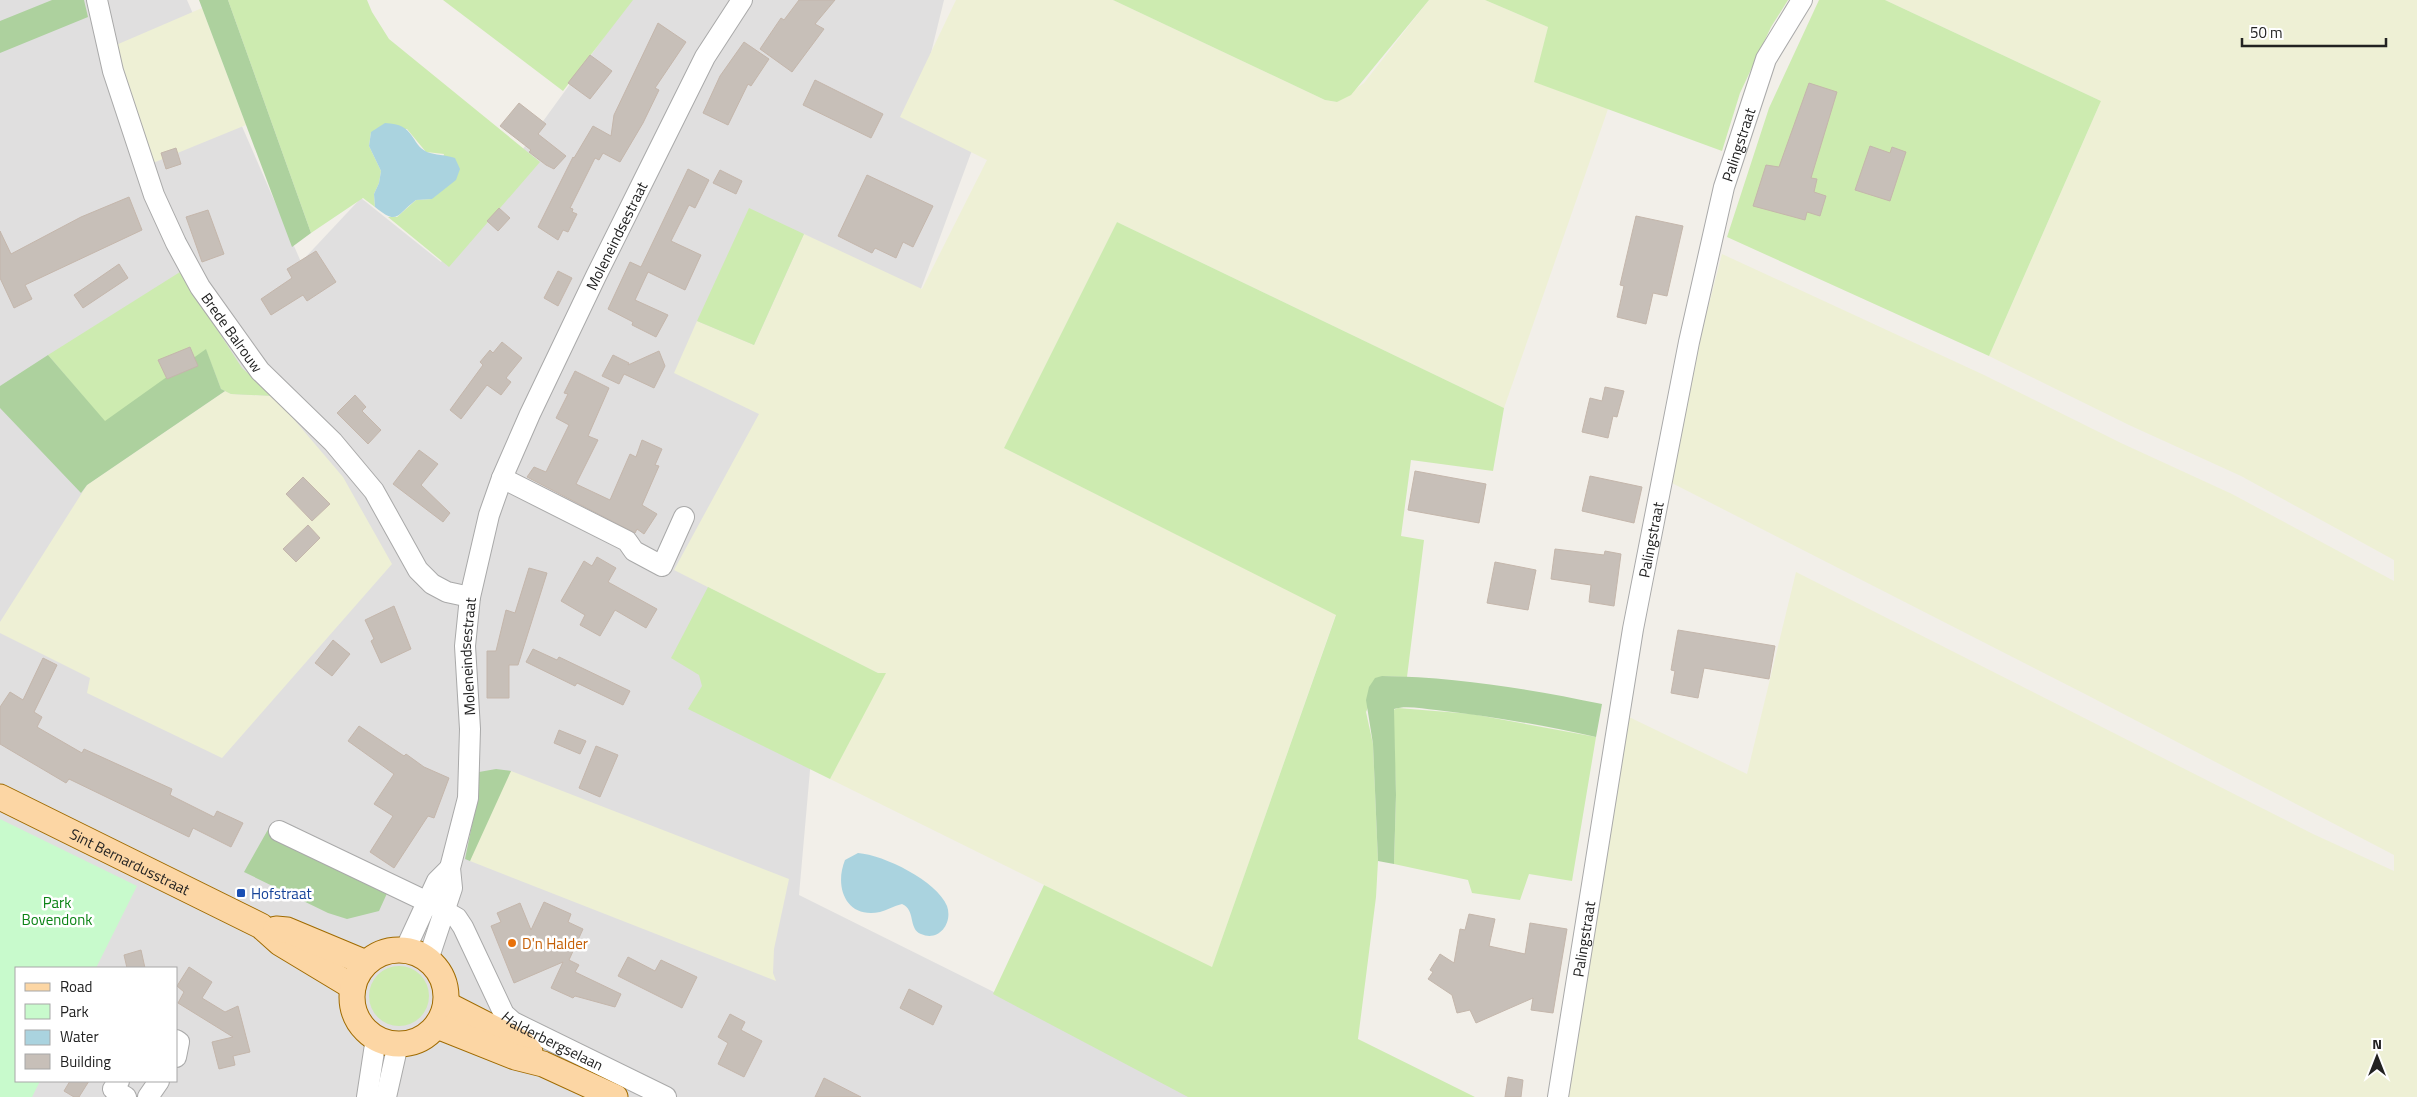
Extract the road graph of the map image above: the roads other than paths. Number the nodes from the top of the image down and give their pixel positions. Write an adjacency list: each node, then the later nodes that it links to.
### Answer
1 (97, 0): 6 (street, Brede Balrouw)
2 (742, 0): 4 (street, Moleneindsestraat)
3 (1802, 0): 25 (street, Palingstraat)
4 (502, 478): 5 (street); 6 (street, Moleneindsestraat)
5 (684, 517)
6 (470, 597): 9 (street, Moleneindsestraat)
7 (0, 797): 10 (main road, Sint Bernardusstraat)
8 (279, 831): 9 (street)
9 (437, 907): 11 (street, Moleneindsestraat); 12 (street, Moleneindsestraat); 24 (street, Halderbergselaan)
10 (261, 926): 13 (main road, Sint Bernardusstraat); 14 (main road, Sint Bernardusstraat)
11 (405, 950): 12 (main road); 13 (main road)
12 (428, 960): 15 (main road)
13 (366, 963): 14 (main road)
14 (353, 987): 16 (main road)
15 (441, 1014): 16 (main road); 23 (main road, Halderbergselaan)
16 (387, 1041): 21 (street); 22 (street)
17 (118, 1082): 19 (street)
18 (159, 1082): 20 (street)
19 (126, 1097)
20 (148, 1097)
21 (367, 1097)
22 (386, 1097)
23 (615, 1097)
24 (666, 1097)
25 (1558, 1097)

